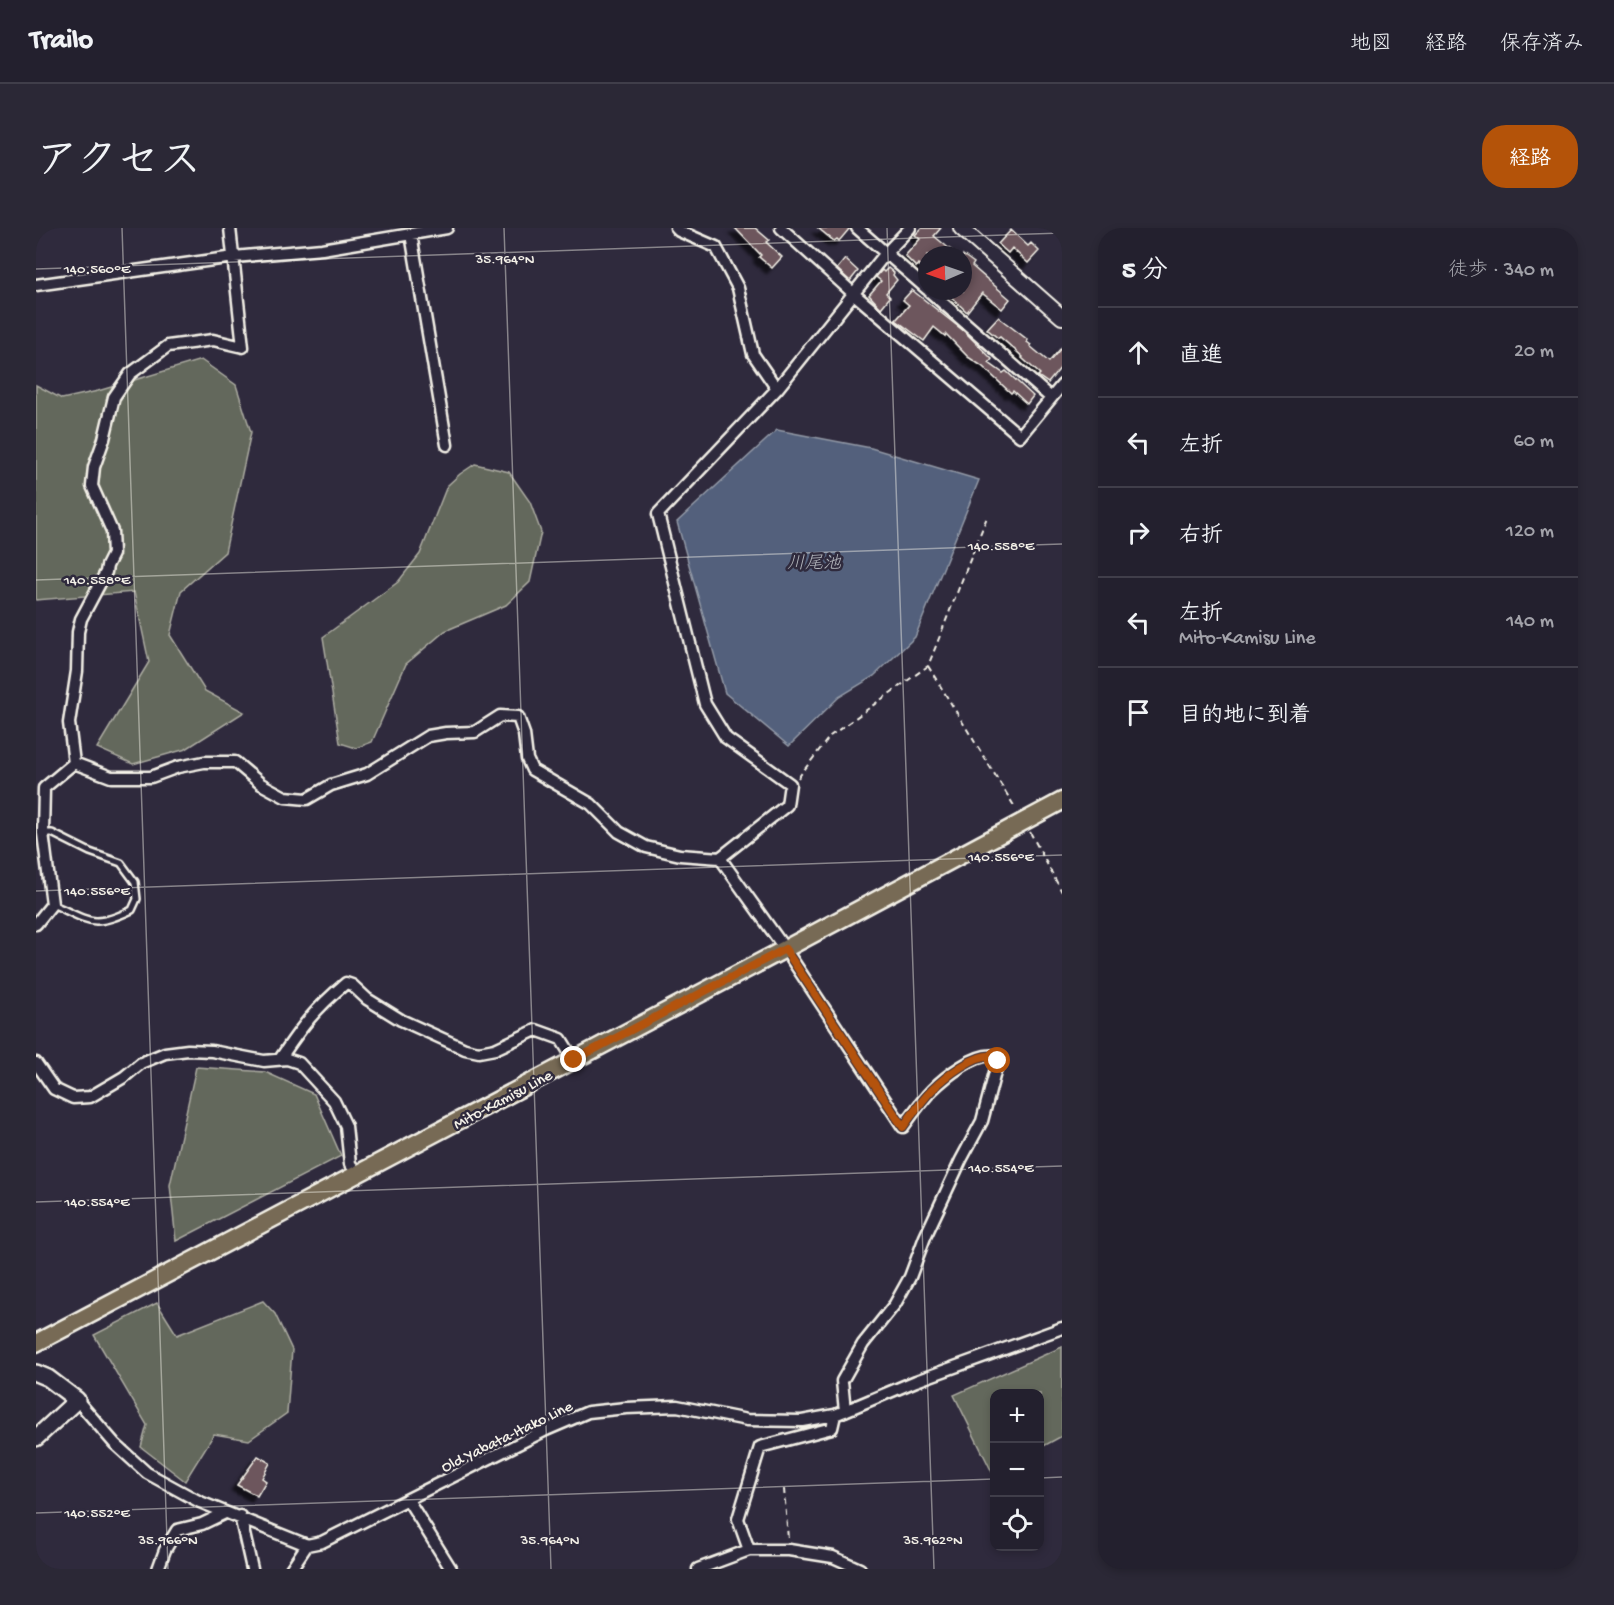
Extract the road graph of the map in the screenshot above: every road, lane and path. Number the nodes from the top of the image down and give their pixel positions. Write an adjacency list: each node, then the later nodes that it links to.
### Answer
1 (230, 228): 10 (street)
2 (447, 228): 8 (street)
3 (676, 228): 17 (street)
4 (781, 228): 13 (street)
5 (857, 228): 9 (street)
6 (910, 228): 9 (street)
7 (960, 228): 15 (street)
8 (411, 234): 10 (street); 19 (street)
9 (886, 253): 11 (street); 13 (street)
10 (234, 257): 12 (street); 22 (street)
11 (918, 281)
12 (36, 285)
13 (854, 294): 17 (street); 18 (street)
14 (939, 300): 18 (street)
15 (1062, 317)
16 (1062, 385): 18 (street)
17 (777, 388): 23 (street)
18 (1051, 398)
19 (447, 446)
20 (987, 517): 21 (path)
21 (928, 666): 23 (path); 25 (path)
22 (74, 763): 26 (street); 27 (street)
23 (790, 784): 27 (street)
24 (1062, 801): 25 (main road, Mito-Kamisu Line)
25 (1024, 822): 28 (path); 31 (main road, Mito-Kamisu Line)
26 (43, 833): 29 (street); 29 (lane)
27 (720, 858): 31 (street)
28 (1062, 892)
29 (52, 904): 30 (street)
30 (36, 924)
31 (785, 949): 33 (main road, Mito-Kamisu Line); 40 (street)
32 (280, 1059): 33 (street); 34 (street); 35 (street)
33 (574, 1060): 35 (main road, Mito-Kamisu Line)
34 (36, 1063)
35 (358, 1173): 37 (main road, Mito-Kamisu Line)
36 (1062, 1328): 40 (street, Old Yabata-Itako Line)
37 (36, 1343)
38 (36, 1373): 39 (main road)
39 (77, 1400): 41 (main road); 44 (street)
40 (840, 1413): 43 (street, Old Yabata-Itako Line); 47 (street)
41 (36, 1438)
42 (784, 1490): 48 (path)
43 (408, 1500): 46 (street, Old Yabata-Itako Line); 52 (street)
44 (225, 1513): 45 (street); 49 (street)
45 (240, 1516): 46 (street); 50 (street)
46 (307, 1545): 51 (street)
47 (749, 1550): 48 (street); 53 (street)
48 (789, 1550): 54 (street)
49 (158, 1569)
50 (252, 1569)
51 (291, 1569)
52 (451, 1569)
53 (698, 1569)
54 (860, 1569)

